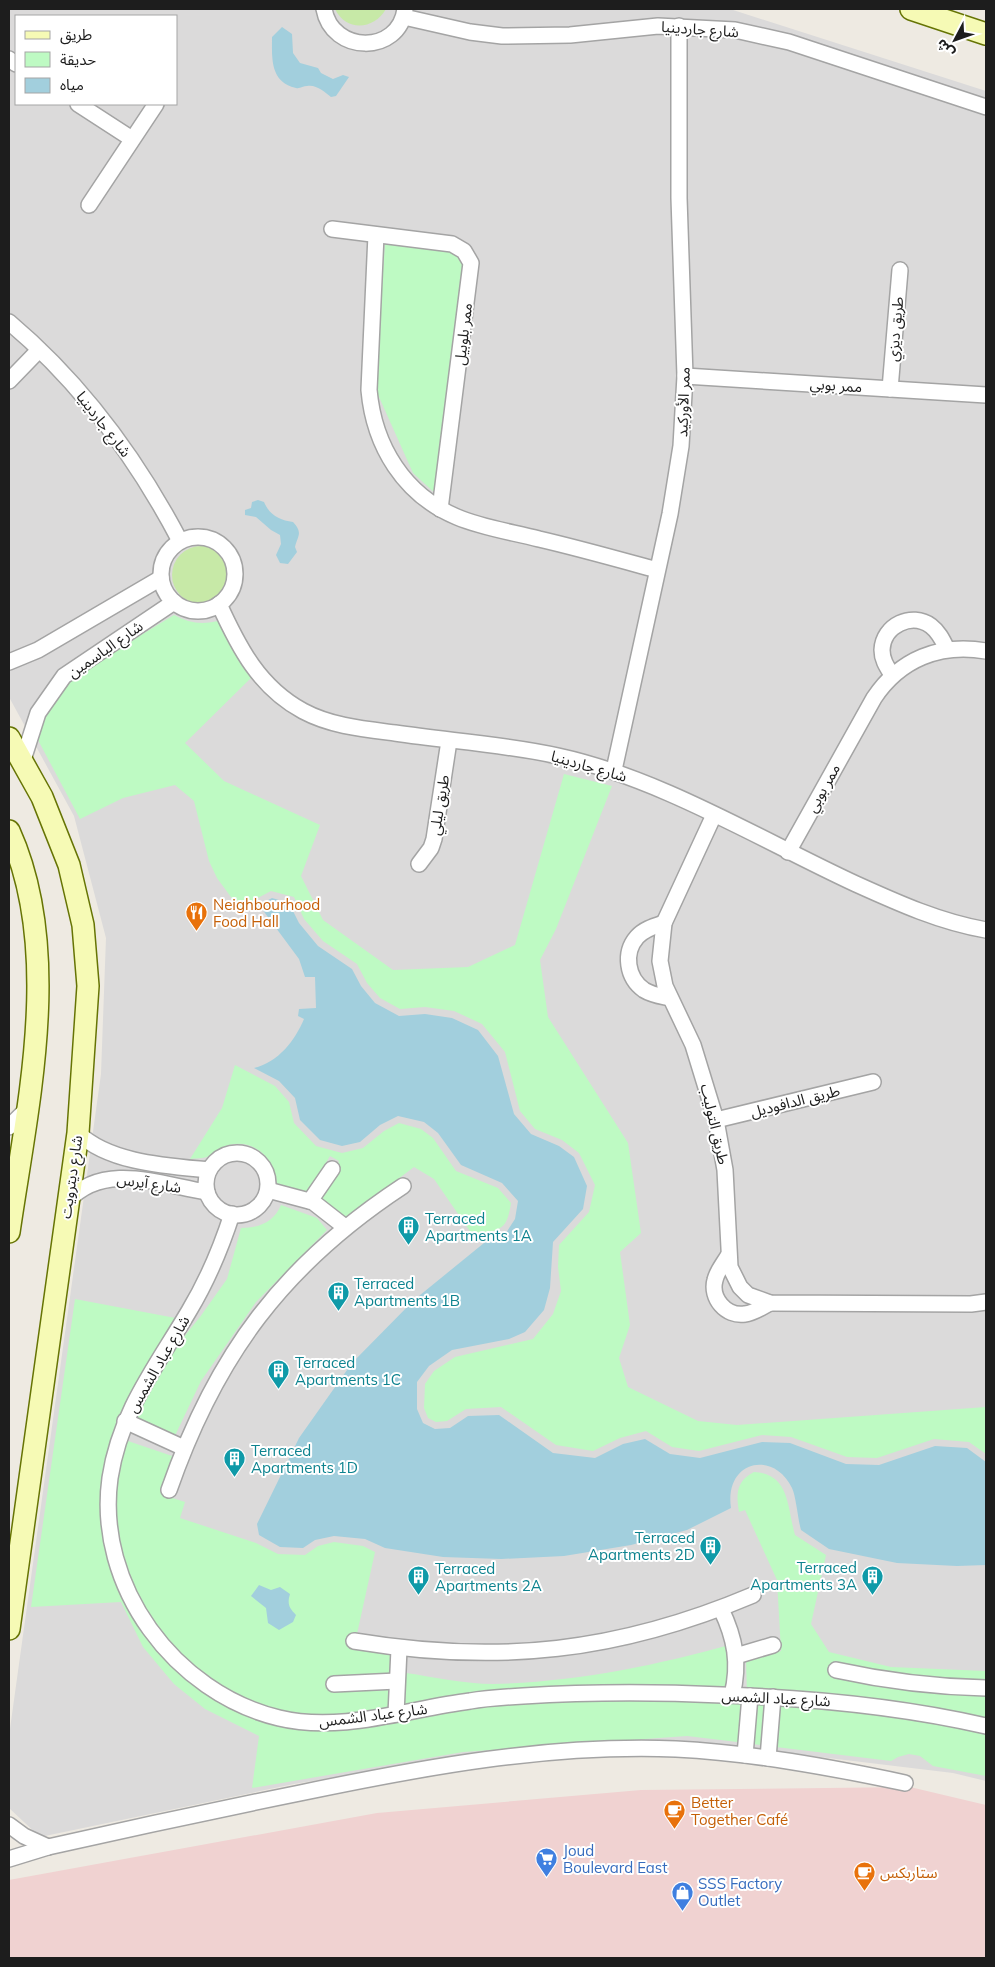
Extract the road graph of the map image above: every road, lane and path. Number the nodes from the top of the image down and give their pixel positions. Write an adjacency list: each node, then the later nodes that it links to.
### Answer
1 (324, 9): 3 (street, شارع جاردينيا)
2 (911, 9): 5 (street)
3 (405, 13): 4 (street, شارع جاردينيا)
4 (679, 26): 8 (street, شارع جاردينيا); 16 (street, ممر الأوركيد)
5 (986, 34)
6 (80, 105): 9 (street)
7 (155, 105): 9 (street)
8 (986, 107)
9 (132, 139): 10 (street)
10 (89, 205)
11 (332, 229): 12 (street, ممر بلوبيل)
12 (376, 235): 20 (street); 20 (street, ممر بلوبيل)
13 (900, 270): 18 (street, طريق ديزي)
14 (9, 322): 15 (street, شارع جاردينيا)
15 (40, 350): 17 (street); 21 (street, شارع جاردينيا)
16 (685, 376): 18 (street, ممر بوبي); 22 (street, ممر الأوركيد)
17 (9, 381)
18 (890, 389): 19 (street, ممر بوبي)
19 (986, 396)
20 (440, 509): 22 (street)
21 (180, 541): 23 (street); 25 (street)
22 (657, 570): 33 (street, ممر الأوركيد)
23 (161, 578): 24 (street); 28 (street, شارع الياسمين)
24 (174, 602): 25 (street); 32 (street, شارع الياسمين)
25 (219, 604): 31 (street, شارع جاردينيا)
26 (947, 649): 27 (street, ممر بوبي); 29 (street, ممر بوبي); 29 (street)
27 (986, 650)
28 (9, 662)
29 (892, 675): 36 (street, ممر بوبي)
30 (9, 738): 32 (street, شارع ديترويت)
31 (449, 741): 33 (street, شارع جاردينيا); 37 (street, طريق ليلي)
32 (23, 760): 45 (street, شارع ديترويت)
33 (614, 770): 34 (street, شارع جاردينيا)
34 (714, 815): 36 (street, شارع جاردينيا); 38 (street, طريق التوليب)
35 (9, 831): 42 (street)
36 (788, 852): 39 (street, شارع جاردينيا)
37 (419, 864)
38 (664, 922): 40 (street, طريق التوليب); 40 (street)
39 (986, 930)
40 (670, 998): 43 (street, طريق التوليب)
41 (873, 1082): 43 (street, طريق الدافوديل)
42 (28, 1108): 44 (street); 51 (street)
43 (716, 1120): 57 (street, طريق التوليب)
44 (9, 1127)
45 (78, 1133): 47 (street, شارع آيرس); 53 (street, شارع ديترويت)
46 (332, 1169): 52 (street)
47 (209, 1170): 49 (street); 50 (street)
48 (403, 1186): 55 (street)
49 (268, 1190): 52 (street); 54 (street)
50 (207, 1192): 53 (street, شارع آيرس); 54 (street)
51 (11, 1195): 56 (street)
52 (305, 1200): 55 (street)
53 (68, 1201): 65 (street, شارع ديترويت)
54 (232, 1214): 60 (street, شارع عباد الشمس)
55 (340, 1231): 61 (street)
56 (9, 1232)
57 (728, 1256): 59 (street, طريق التوليب); 59 (street, طريق التوليب)
58 (986, 1302): 59 (street, طريق التوليب)
59 (770, 1303)
60 (125, 1422): 61 (street); 77 (street, شارع عباد الشمس)
61 (184, 1448): 62 (street)
62 (169, 1490)
63 (753, 1595): 64 (street)
64 (721, 1609): 68 (street); 69 (street)
65 (9, 1629)
66 (354, 1642): 68 (street)
67 (772, 1645): 69 (street)
68 (399, 1649): 71 (street)
69 (736, 1656): 74 (street)
70 (836, 1670): 73 (street)
71 (397, 1681): 72 (street); 77 (street)
72 (334, 1684)
73 (986, 1688)
74 (732, 1695): 75 (street, شارع عباد الشمس); 77 (street, شارع عباد الشمس)
75 (750, 1696): 76 (street, شارع عباد الشمس); 79 (street)
76 (773, 1697): 78 (street, شارع عباد الشمس); 80 (street)
77 (396, 1714)
78 (986, 1726)
79 (745, 1755): 80 (street); 83 (street)
80 (768, 1758): 81 (street)
81 (905, 1783)
82 (9, 1825): 83 (street)
83 (48, 1847): 84 (street)
84 (9, 1859)

